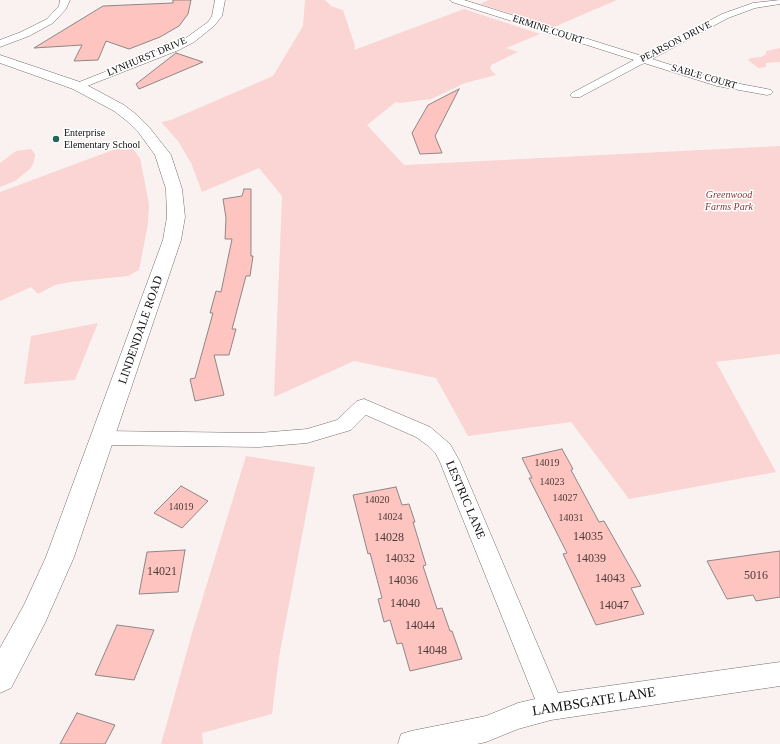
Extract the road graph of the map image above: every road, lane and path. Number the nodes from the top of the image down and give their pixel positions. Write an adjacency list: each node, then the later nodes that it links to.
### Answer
1 (65, 0): 5 (street)
2 (220, 0): 8 (street, LYNHURST DRIVE)
3 (455, 0): 7 (street, ERMINE COURT)
4 (780, 1): 7 (street, PEARSON DRIVE)
5 (0, 44)
6 (0, 59): 8 (street, LINDENDALE ROAD)
7 (642, 59): 9 (street, SABLE COURT); 10 (street, PEARSON DRIVE)
8 (78, 86): 11 (street, LINDENDALE ROAD)
9 (767, 92)
10 (576, 95)
11 (103, 438): 13 (street, LINDENDALE ROAD); 14 (street, LESTRIC LANE)
12 (780, 674): 14 (street, LAMBSGATE LANE)
13 (0, 678)
14 (551, 707): 15 (street, LAMBSGATE LANE)
15 (411, 744)

